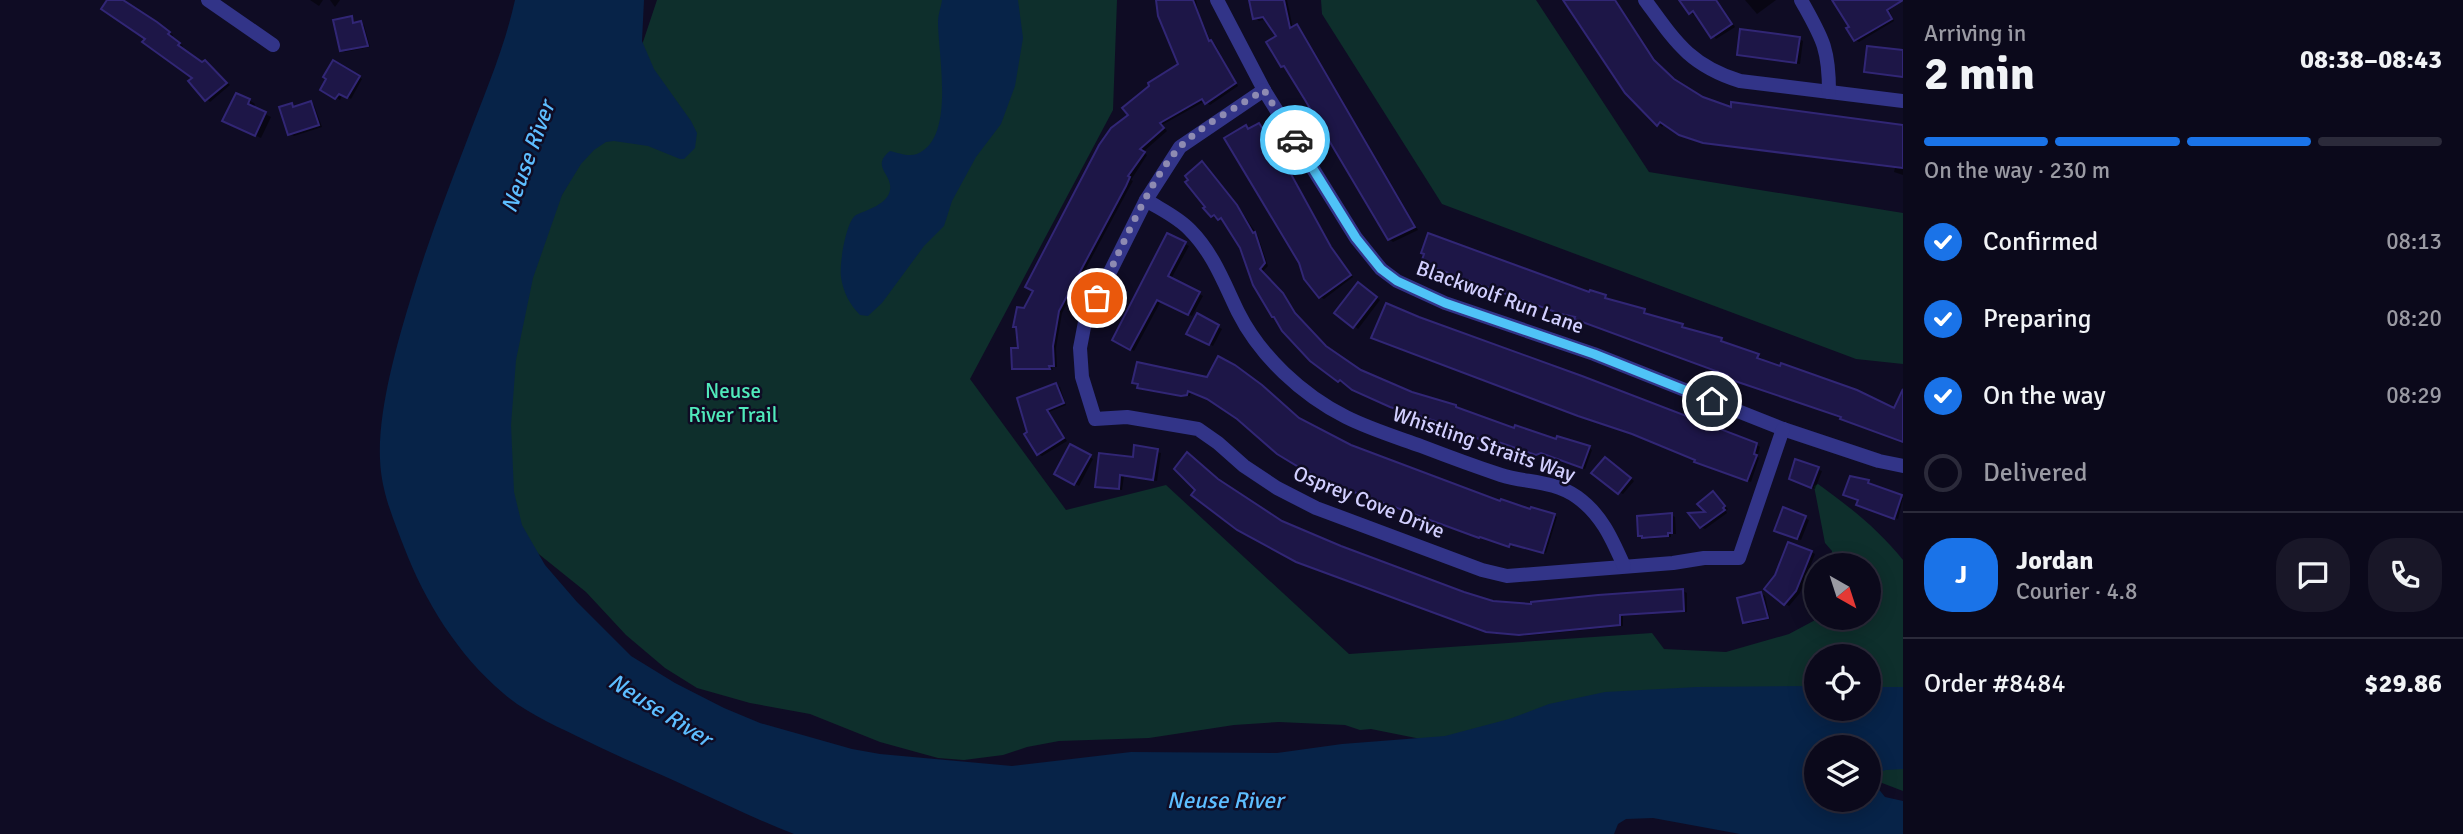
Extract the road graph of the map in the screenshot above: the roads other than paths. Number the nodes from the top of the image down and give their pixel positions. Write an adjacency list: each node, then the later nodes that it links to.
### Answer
1 (208, 0): 5 (street)
2 (1217, 0): 6 (street, Blackwolf Run Lane)
3 (1645, 0): 7 (street)
4 (1801, 0): 7 (street)
5 (273, 45)
6 (1264, 90): 9 (street, Osprey Cove Drive); 10 (street, Blackwolf Run Lane)
7 (1829, 92): 8 (street)
8 (1903, 101)
9 (1146, 200): 12 (street, Whistling Straits Way); 12 (street, Osprey Cove Drive)
10 (1783, 429): 11 (street, Blackwolf Run Lane); 12 (street, Osprey Cove Drive)
11 (1903, 466)
12 (1623, 566)

